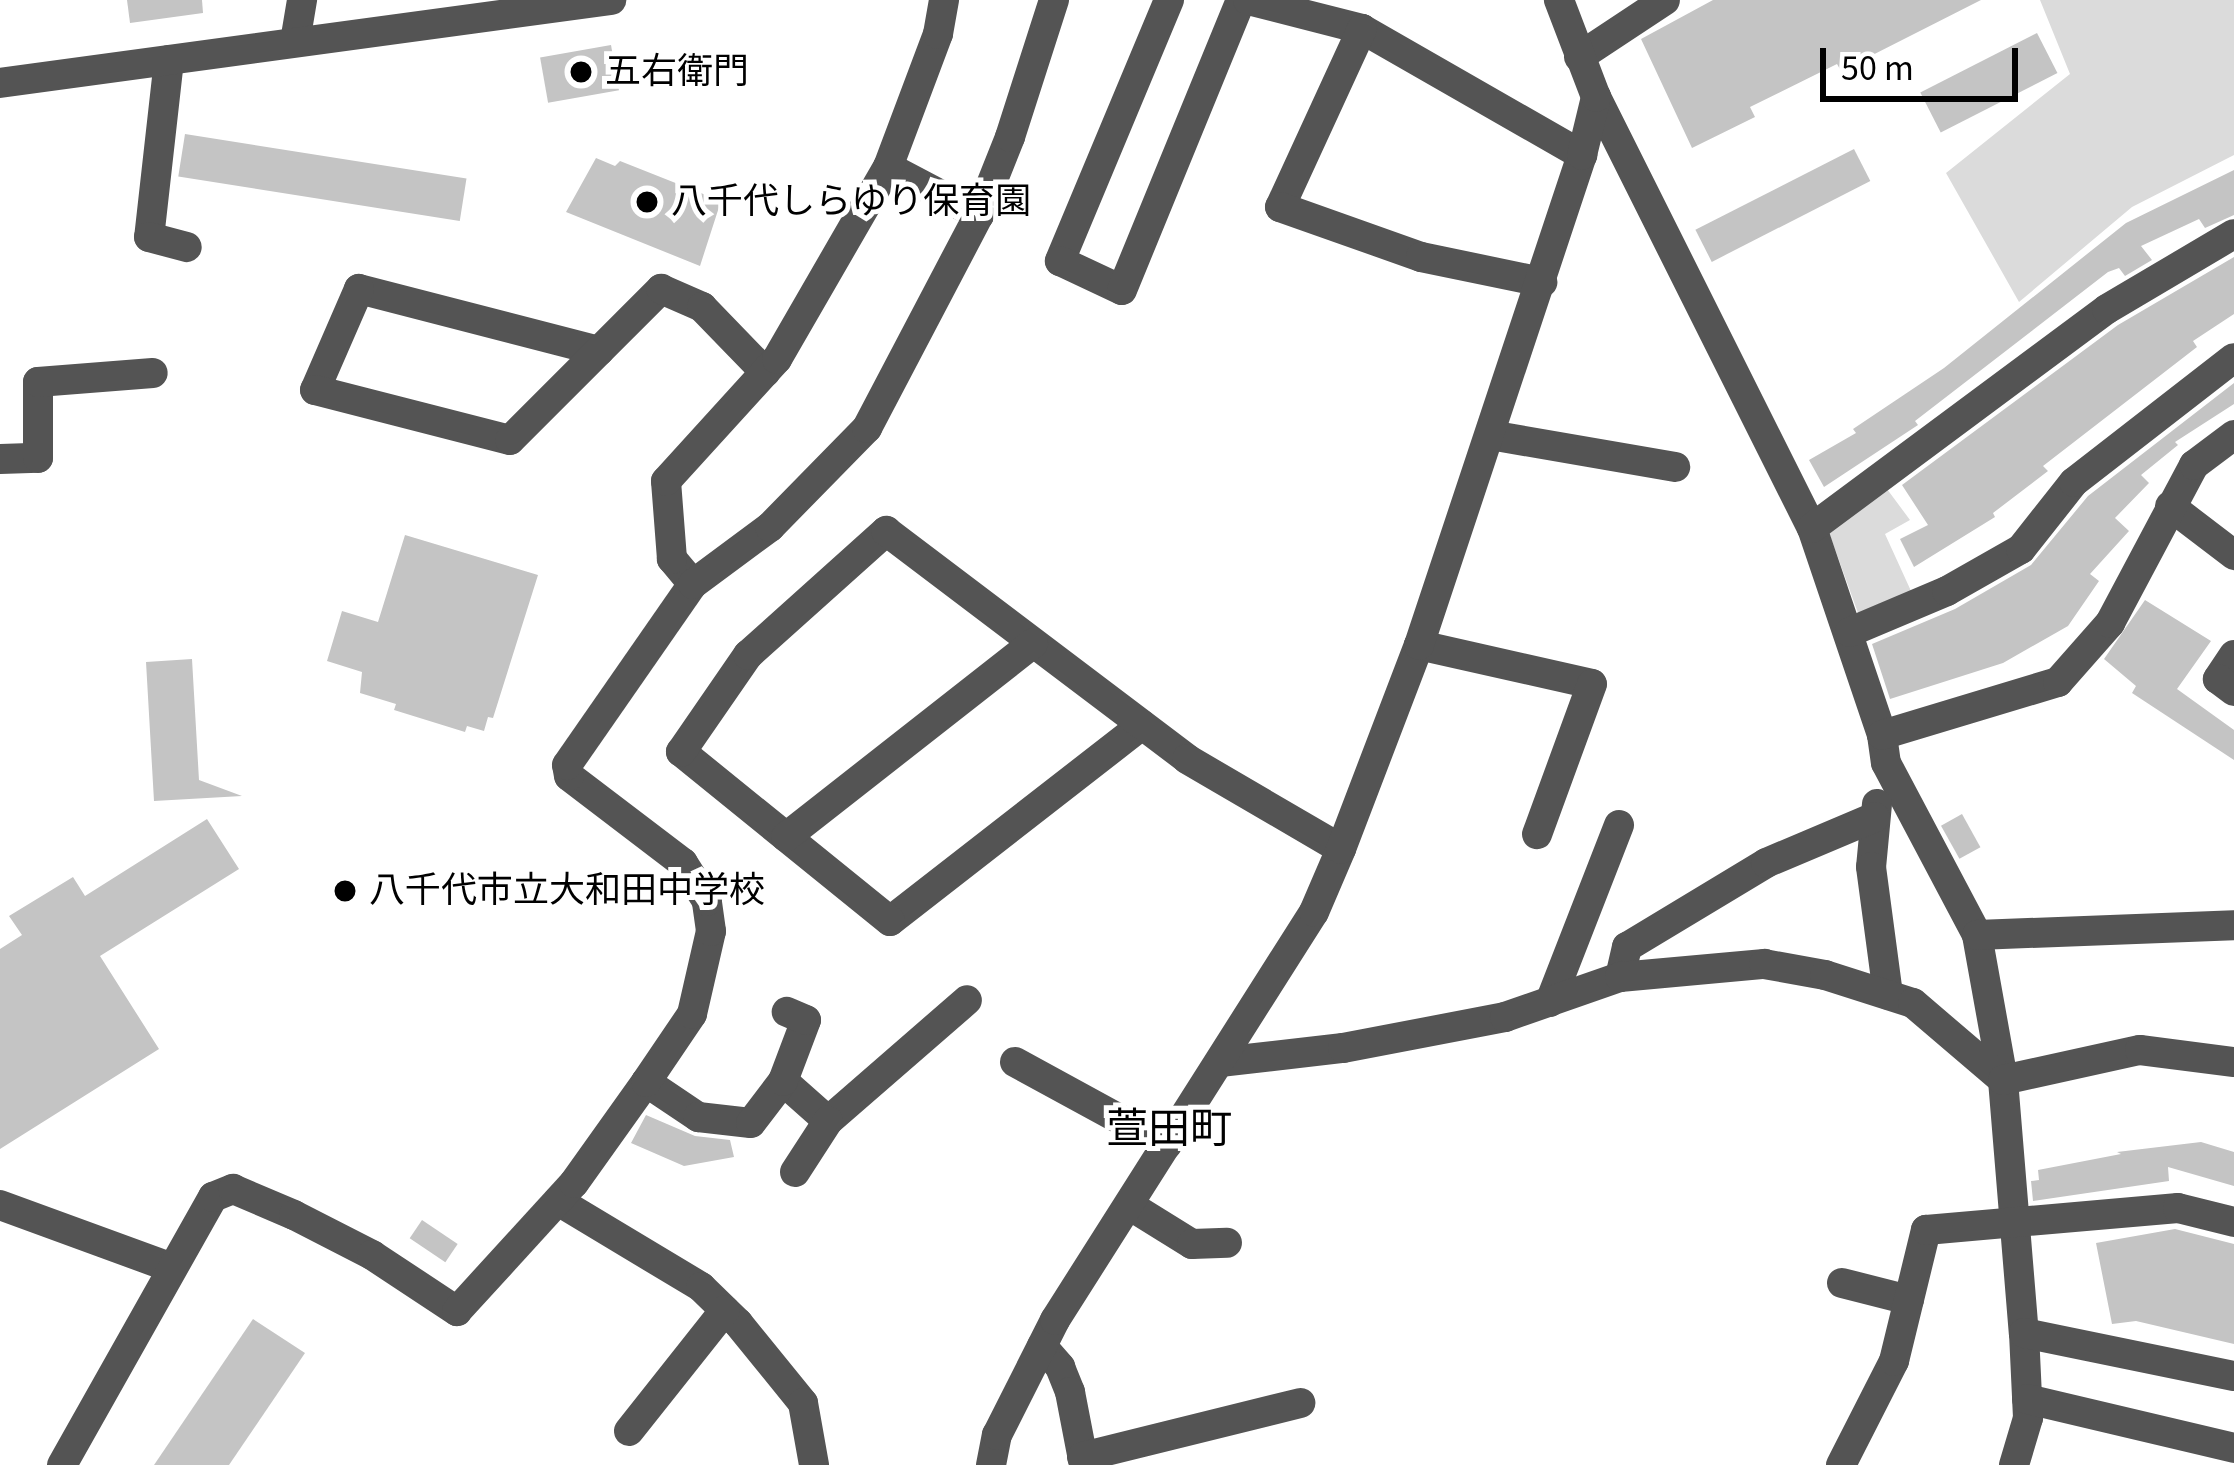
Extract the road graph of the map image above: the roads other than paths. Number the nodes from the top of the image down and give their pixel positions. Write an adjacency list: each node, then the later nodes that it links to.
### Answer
1 (302, 0): 11 (street)
2 (610, 0): 9 (street)
3 (944, 0): 17 (street)
4 (1054, 0): 18 (street)
5 (1169, 0): 6 (street)
6 (1245, 0): 10 (street)
7 (1559, 0): 12 (street)
8 (1665, 0): 12 (street)
9 (480, 8): 11 (street)
10 (1362, 28): 16 (street); 21 (street)
11 (295, 42): 13 (street)
12 (1579, 57): 15 (street)
13 (169, 60): 14 (street); 20 (street)
14 (0, 83)
15 (1596, 97): 16 (street); 31 (street)
16 (1582, 155): 21 (street)
17 (888, 167): 18 (street); 24 (street)
18 (979, 215): 33 (street)
19 (2234, 234): 31 (street)
20 (187, 247)
21 (1542, 282): 26 (street)
22 (598, 351): 22 (street); 24 (street)
23 (2234, 358): 34 (street)
24 (765, 372): 33 (street)
25 (152, 373): 28 (street)
26 (1490, 435): 29 (street); 36 (street)
27 (2234, 435): 30 (street)
28 (0, 459)
29 (1675, 467)
30 (2170, 506): 32 (street); 40 (street)
31 (1812, 528): 34 (street)
32 (2234, 554)
33 (693, 584): 58 (street)
34 (1850, 632): 40 (street)
35 (1033, 643): 39 (street); 44 (street); 44 (street)
36 (1419, 645): 43 (street); 45 (street)
37 (2234, 655): 38 (street)
38 (2234, 691)
39 (1142, 725): 44 (street); 45 (street)
40 (1884, 749): 41 (street); 47 (street)
41 (1875, 817): 48 (street); 49 (street)
42 (1619, 826): 51 (street)
43 (1538, 834)
44 (786, 837)
45 (1341, 849): 54 (street)
46 (2234, 925): 47 (street)
47 (1977, 935): 56 (street)
48 (1620, 977): 49 (street); 51 (street)
49 (1888, 995): 56 (street)
50 (968, 1000): 59 (street)
51 (1550, 1002): 54 (street)
52 (807, 1019): 57 (street)
53 (1015, 1062): 60 (street)
54 (1220, 1062): 60 (street)
55 (2234, 1062): 56 (street)
56 (2003, 1080): 66 (street)
57 (783, 1081): 58 (street); 59 (street)
58 (646, 1082): 62 (street)
59 (827, 1121): 61 (street)
60 (1167, 1145): 64 (street)
61 (795, 1172)
62 (557, 1201): 68 (street); 71 (street)
63 (0, 1205): 68 (street)
64 (1129, 1205): 67 (street); 73 (street)
65 (2234, 1222): 66 (street)
66 (2015, 1225): 70 (street); 72 (street)
67 (1228, 1243)
68 (172, 1268): 81 (street)
69 (1842, 1282): 70 (street)
70 (1909, 1300): 84 (street)
71 (725, 1310): 77 (street); 82 (street)
72 (2024, 1333): 74 (street); 75 (street)
73 (1042, 1346): 79 (street); 83 (street)
74 (2234, 1376)
75 (2027, 1400): 78 (street); 80 (street)
76 (1300, 1403): 79 (street)
77 (629, 1432)
78 (2234, 1448)
79 (1083, 1461)
80 (2012, 1462)
81 (62, 1465)
82 (814, 1465)
83 (991, 1465)
84 (1841, 1465)

